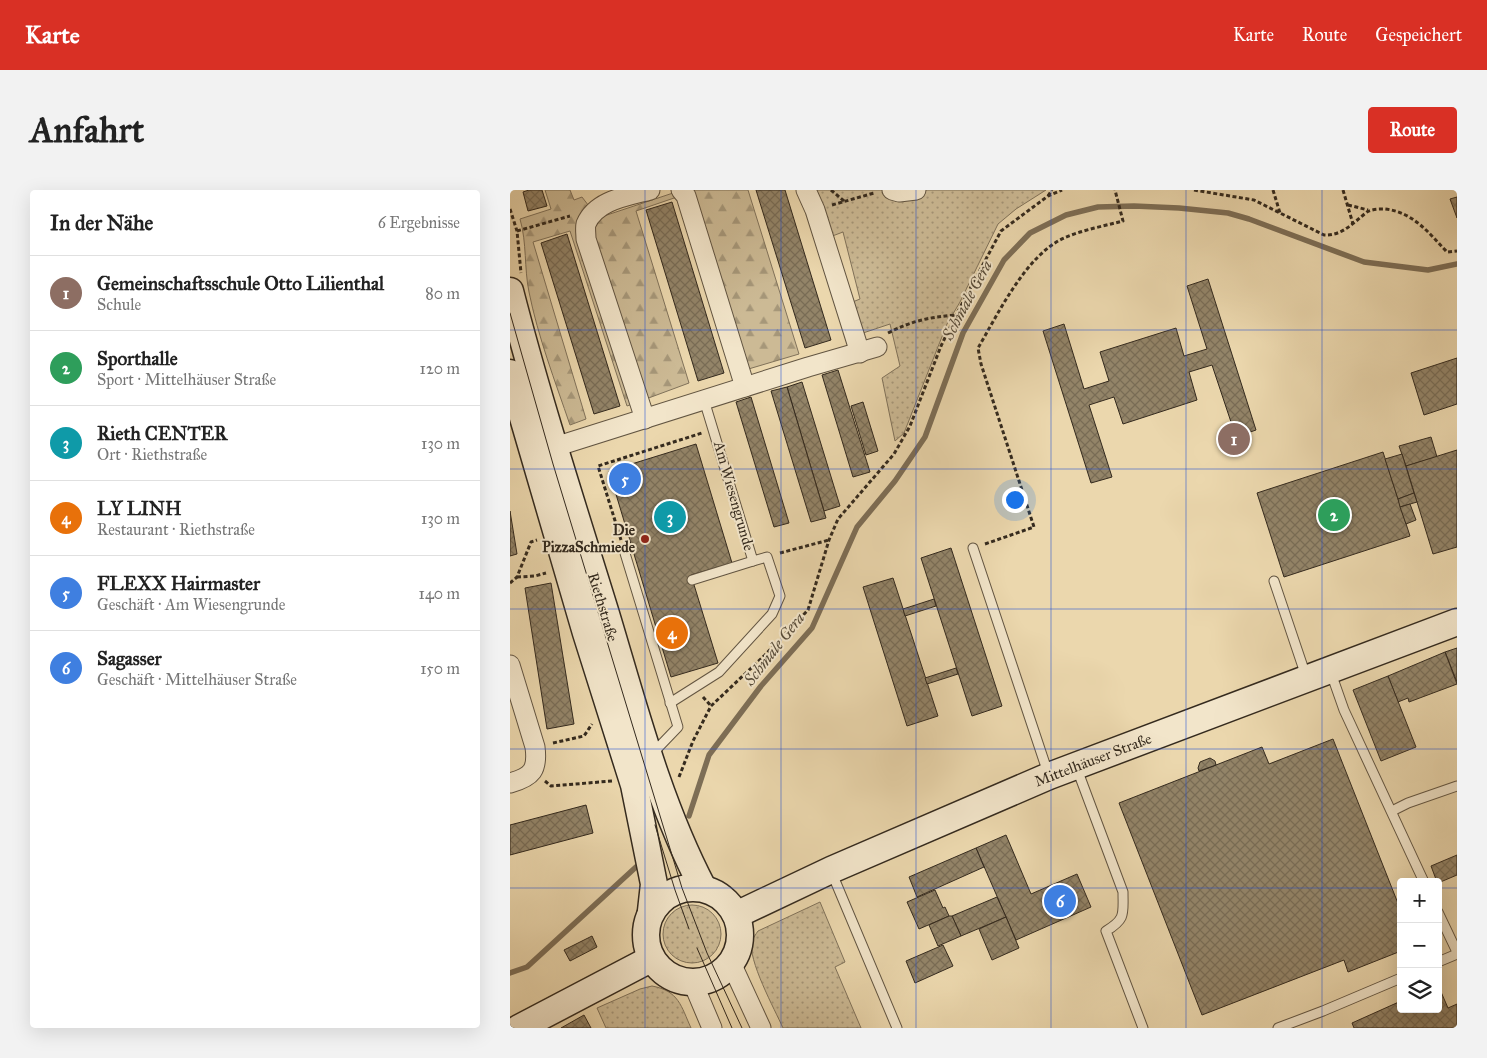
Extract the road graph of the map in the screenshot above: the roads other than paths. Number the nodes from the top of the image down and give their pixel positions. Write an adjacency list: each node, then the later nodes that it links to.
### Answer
1 (650, 190): 10 (street)
2 (681, 190): 8 (street)
3 (806, 190): 8 (street)
4 (916, 190): 5 (street)
5 (883, 191)
6 (510, 291): 11 (main road, Riethstraße)
7 (510, 373): 11 (main road, Riethstraße)
8 (745, 387): 9 (street)
9 (704, 400): 10 (street); 14 (lane, Am Wiesengrunde)
10 (645, 419): 11 (street)
11 (544, 450): 21 (main road, Riethstraße); 21 (main road, Riethstraße)
12 (974, 548): 23 (lane)
13 (624, 550): 20 (lane)
14 (753, 561): 15 (lane); 20 (lane, Am Wiesengrunde)
15 (692, 580)
16 (1274, 581): 19 (lane)
17 (1457, 622): 19 (main road, Mittelhäuser Straße)
18 (510, 665): 24 (street)
19 (1318, 674): 22 (main road, Mittelhäuser Straße); 26 (lane)
20 (670, 703): 21 (lane)
21 (640, 764): 29 (main road, Riethstraße); 30 (main road, Riethstraße)
22 (1076, 766): 23 (main road, Mittelhäuser Straße); 43 (lane)
23 (1049, 776): 27 (main road, Mittelhäuser Straße)
24 (510, 783)
25 (1457, 786): 26 (lane)
26 (1392, 811): 28 (lane)
27 (831, 870): 31 (main road, Mittelhäuser Straße); 42 (lane)
28 (1422, 878)
29 (703, 888): 30 (main road); 31 (main road)
30 (651, 912): 34 (main road)
31 (736, 915): 36 (main road)
32 (1442, 921): 33 (lane)
33 (1457, 953): 35 (lane)
34 (650, 957): 38 (main road); 39 (main road)
35 (1442, 960)
36 (731, 963): 38 (main road); 41 (street)
37 (1397, 980): 44 (lane)
38 (692, 983): 40 (street)
39 (519, 1028)
40 (712, 1028)
41 (761, 1028)
42 (897, 1028)
43 (1143, 1028)
44 (1278, 1028)

